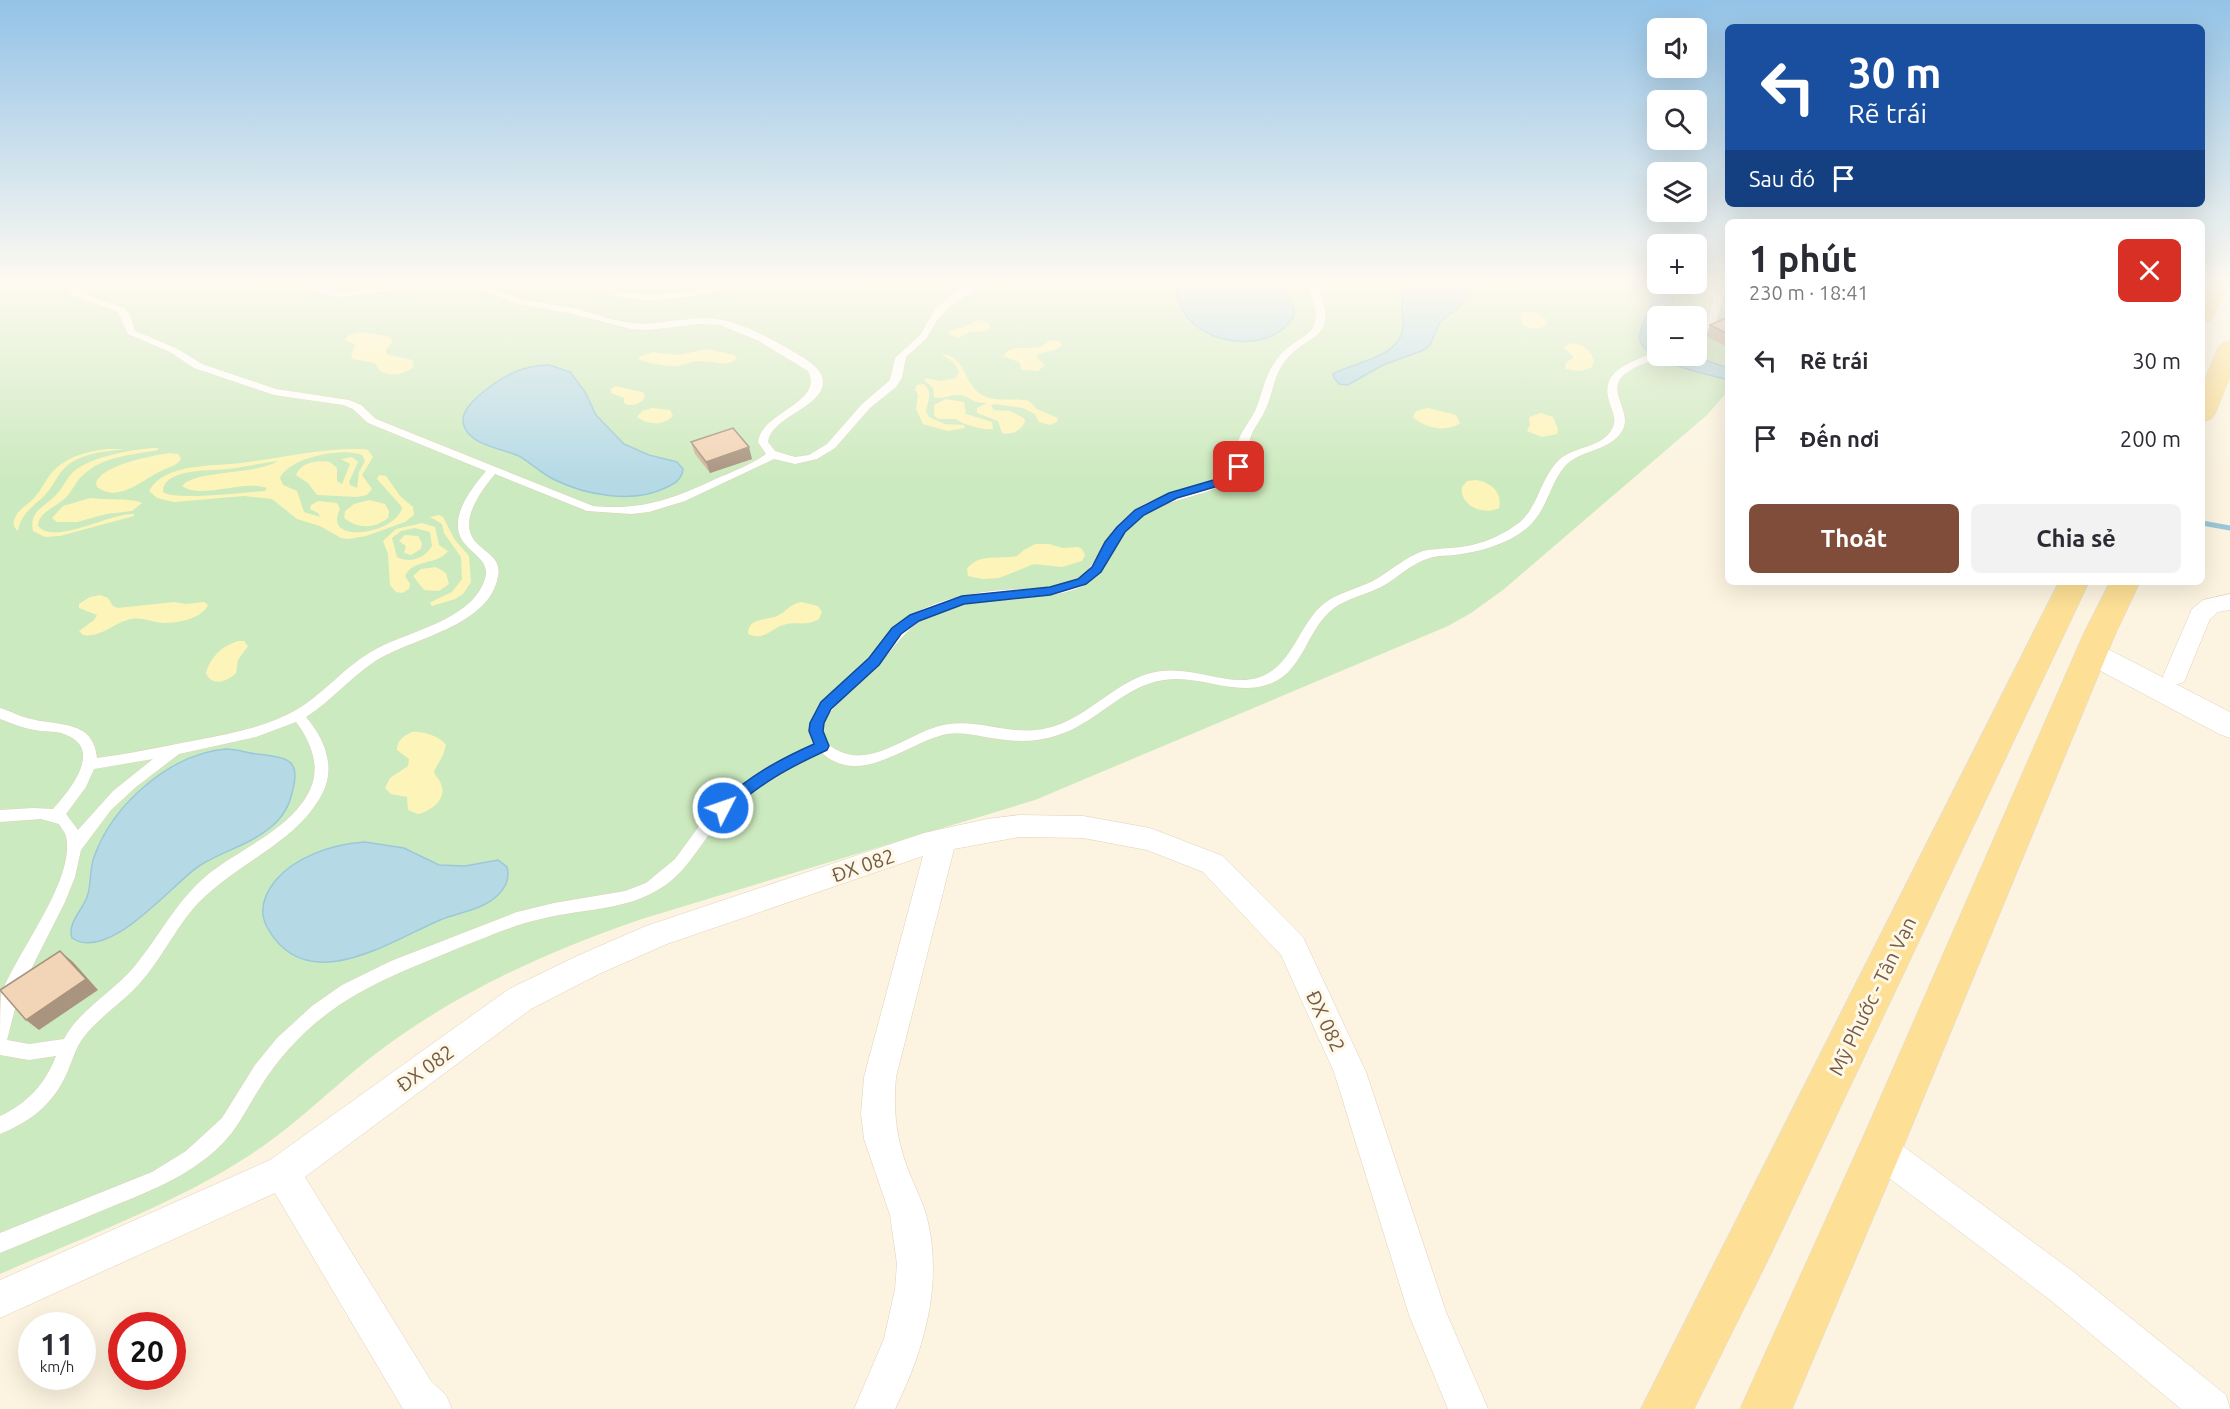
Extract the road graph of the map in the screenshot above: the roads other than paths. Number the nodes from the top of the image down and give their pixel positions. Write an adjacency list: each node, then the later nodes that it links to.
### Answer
1 (162, 346): 9 (lane)
2 (778, 346): 8 (lane)
3 (913, 346): 8 (lane)
4 (1295, 346): 19 (lane)
5 (2230, 348): 7 (main road)
6 (1647, 359): 19 (lane)
7 (2205, 407)
8 (773, 455): 9 (lane)
9 (493, 470): 17 (lane)
10 (2073, 585): 37 (main road, Mỹ Phước - Tân Vạn)
11 (2124, 585): 13 (main road)
12 (2230, 602): 14 (street)
13 (2095, 644): 14 (street); 18 (street); 30 (main road)
14 (2175, 676): 15 (street)
15 (2230, 705)
16 (0, 713): 21 (lane)
17 (298, 716): 20 (lane); 27 (lane)
18 (2230, 726)
19 (822, 746): 32 (lane)
20 (182, 748): 21 (lane); 25 (lane)
21 (89, 765): 23 (lane)
22 (0, 816): 23 (lane)
23 (56, 816): 25 (lane)
24 (942, 839): 31 (street, ĐX 082); 35 (street); 36 (street, ĐX 082)
25 (75, 847): 26 (lane)
26 (0, 1036)
27 (68, 1046): 28 (lane); 29 (lane)
28 (0, 1047)
29 (0, 1125)
30 (1880, 1150): 38 (main road); 39 (street)
31 (282, 1172): 33 (street, ĐX 082); 34 (street)
32 (0, 1243)
33 (0, 1299)
34 (432, 1409)
35 (874, 1409)
36 (1468, 1409)
37 (1667, 1409)
38 (1766, 1409)
39 (2212, 1409)

